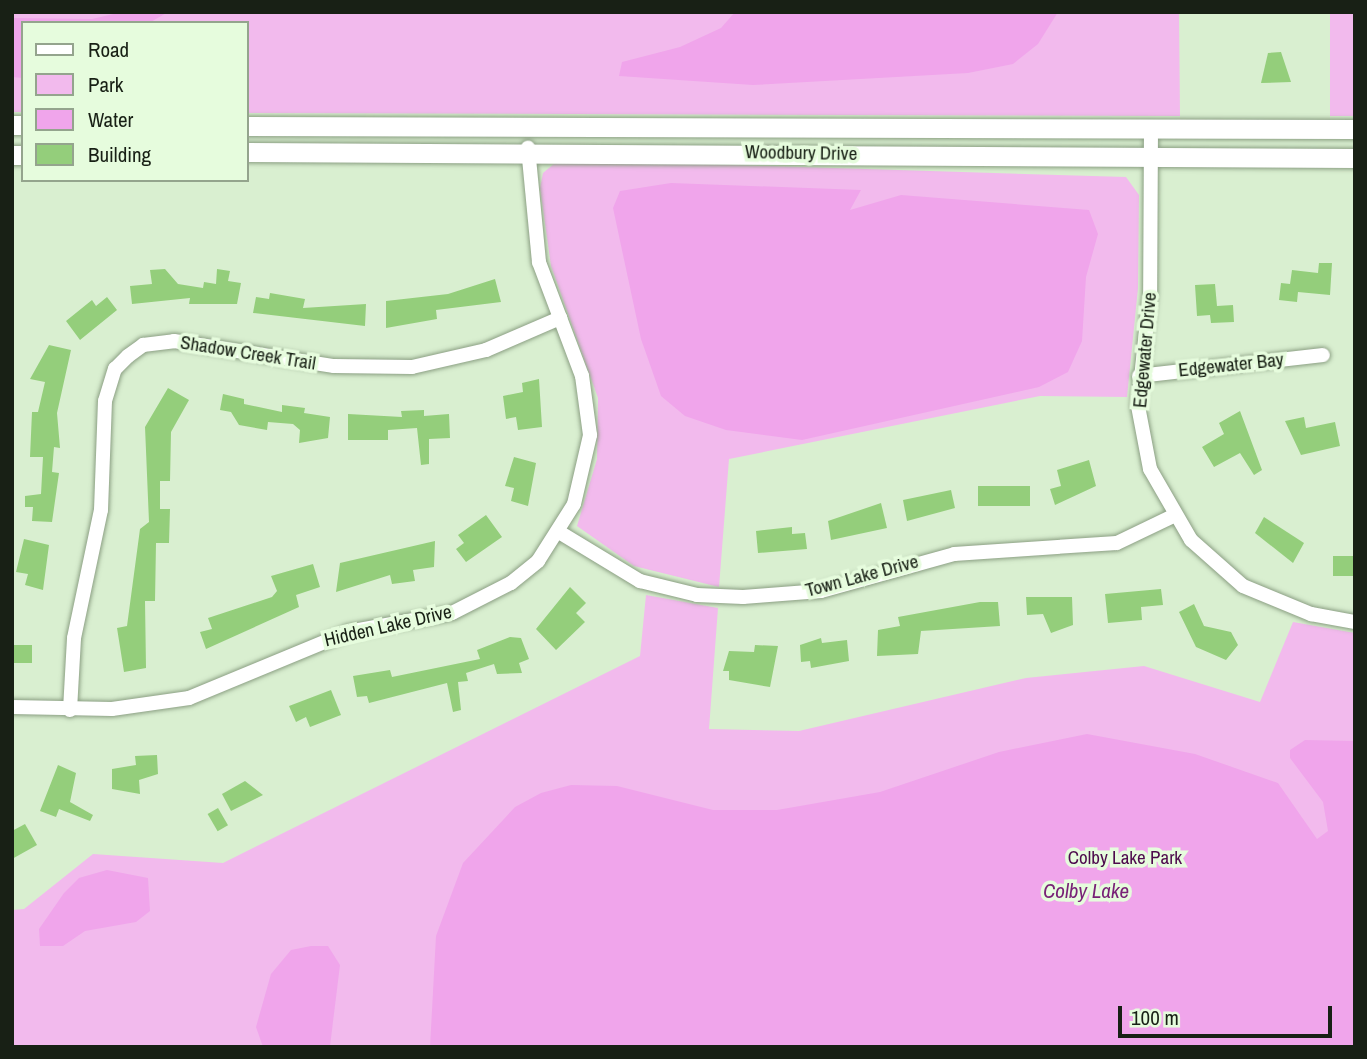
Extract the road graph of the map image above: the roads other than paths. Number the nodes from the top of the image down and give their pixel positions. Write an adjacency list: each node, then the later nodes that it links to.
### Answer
1 (248, 126): 2 (main road, Woodbury Drive)
2 (1151, 128): 3 (main road, Woodbury Drive); 6 (street, Edgewater Drive)
3 (1355, 129)
4 (528, 148): 5 (main road, Woodbury Drive); 6 (main road, Woodbury Drive); 8 (street, Hidden Lake Drive)
5 (248, 152)
6 (1151, 158): 7 (main road, Woodbury Drive); 10 (street, Edgewater Drive)
7 (1355, 158)
8 (560, 317): 12 (street, Hidden Lake Drive); 15 (street, Shadow Creek Trail)
9 (1323, 355): 10 (street, Edgewater Bay)
10 (1139, 376): 11 (street, Edgewater Drive)
11 (1173, 516): 12 (street, Town Lake Drive); 13 (street, Edgewater Drive)
12 (559, 532): 15 (street, Hidden Lake Drive)
13 (1355, 622)
14 (12, 707): 15 (street, Hidden Lake Drive)
15 (70, 710)

